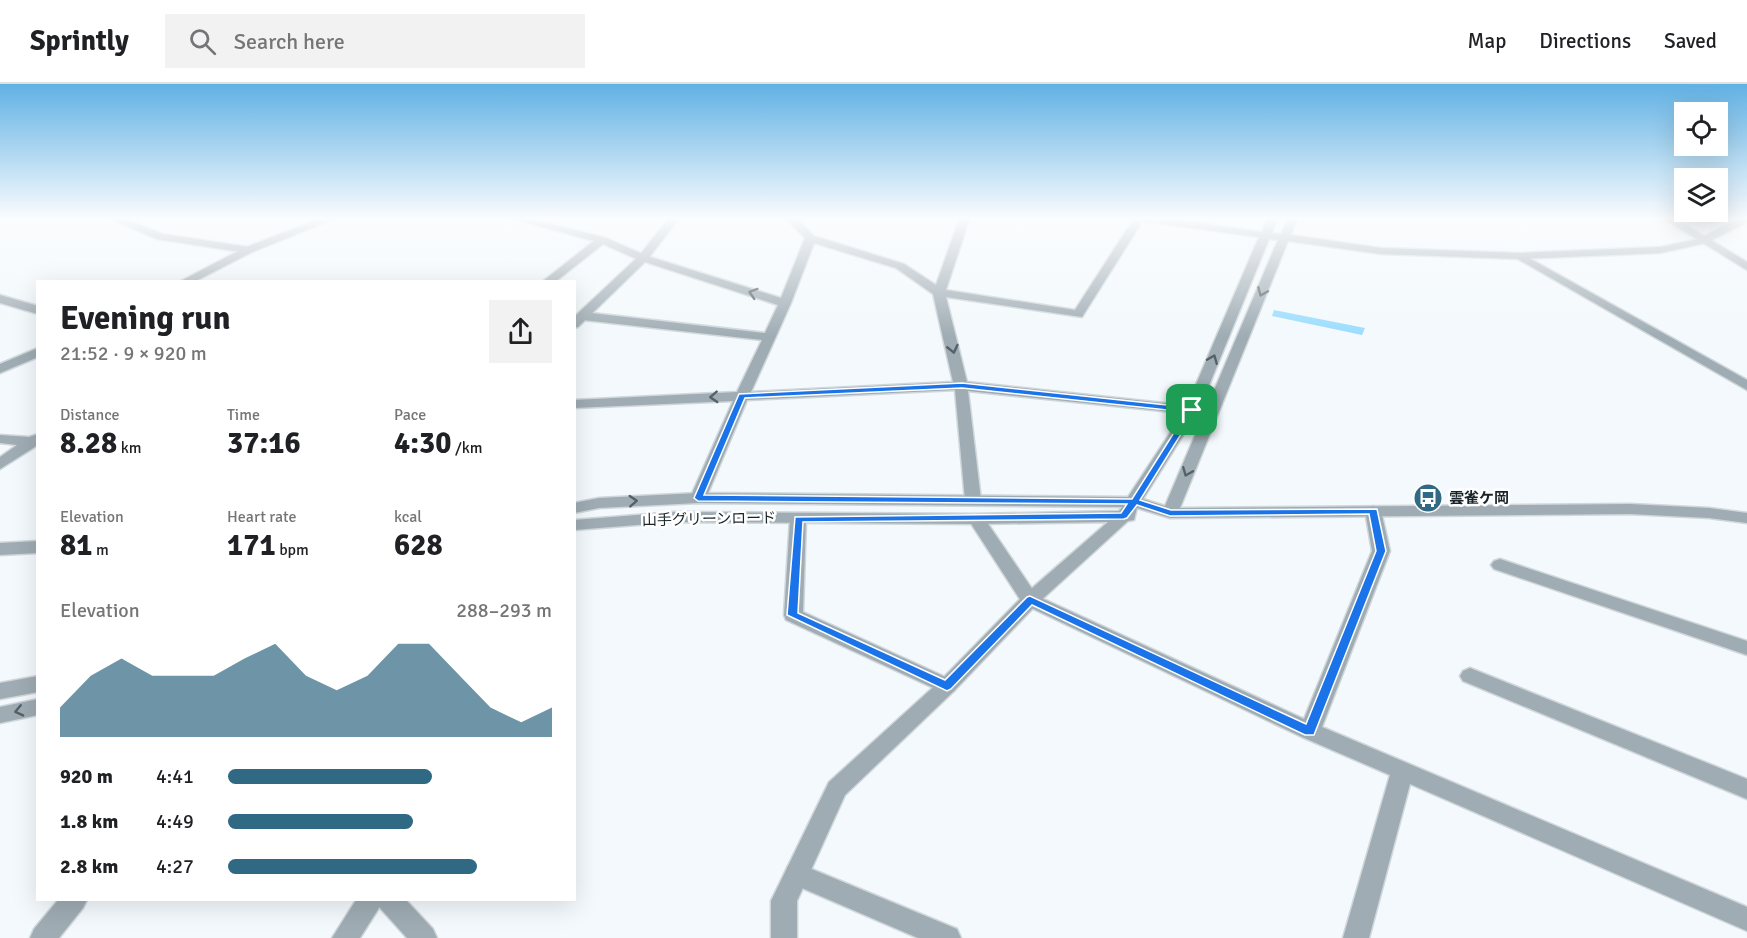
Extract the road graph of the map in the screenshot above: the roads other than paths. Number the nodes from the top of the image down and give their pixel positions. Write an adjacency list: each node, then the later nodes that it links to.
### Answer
1 (235, 257): 13 (street)
2 (580, 257): 14 (street)
3 (803, 257): 17 (street)
4 (871, 257): 15 (street)
5 (952, 257): 15 (street)
6 (1113, 257): 15 (street)
7 (1256, 257): 27 (street, one-way to 7)
8 (1276, 257): 36 (street, one-way to 36)
9 (1523, 257): 24 (street)
10 (1729, 257): 12 (street)
11 (643, 258): 17 (street, one-way to 11); 19 (street)
12 (1747, 267)
13 (189, 280)
14 (551, 280)
15 (939, 292): 23 (street, one-way to 23)
16 (0, 299): 18 (street)
17 (785, 303): 20 (street)
18 (36, 309)
19 (579, 320): 20 (street)
20 (769, 336): 25 (street)
21 (36, 353): 22 (street)
22 (0, 369)
23 (962, 386): 25 (street); 27 (street); 33 (street)
24 (1747, 386)
25 (742, 396): 26 (street, one-way to 26); 31 (street)
26 (576, 404)
27 (1192, 410): 34 (street)
28 (0, 439): 29 (street)
29 (34, 440): 30 (street)
30 (0, 464)
31 (698, 498): 32 (street, 山手グリーンロード, one-way to 31); 33 (street, 山手グリーンロード)
32 (576, 508)
33 (974, 509): 34 (street, 山手グリーンロード); 38 (street, 山手グリーンロード); 43 (street)
34 (1129, 509): 36 (street, 山手グリーンロード); 43 (street)
35 (1373, 511): 36 (street, 山手グリーンロード); 37 (street, 山手グリーンロード); 51 (street)
36 (1170, 513)
37 (1747, 518)
38 (798, 519): 39 (street, 山手グリーンロード); 47 (street)
39 (576, 525)
40 (36, 547): 41 (street)
41 (0, 549)
42 (1500, 565): 44 (street)
43 (1030, 600): 47 (street); 51 (street)
44 (1747, 648)
45 (1470, 676): 53 (street)
46 (36, 684): 48 (street)
47 (947, 686): 54 (street)
48 (0, 691)
49 (36, 707): 50 (street, one-way to 50)
50 (0, 715)
51 (1310, 731): 52 (street)
52 (1402, 771): 58 (street); 64 (street)
53 (1747, 789)
54 (797, 874): 62 (street); 63 (street)
55 (73, 901): 59 (street)
56 (370, 901): 60 (street)
57 (389, 901): 61 (street)
58 (1747, 919)
59 (43, 938)
60 (345, 938)
61 (424, 938)
62 (784, 938)
63 (948, 938)
64 (1356, 938)

